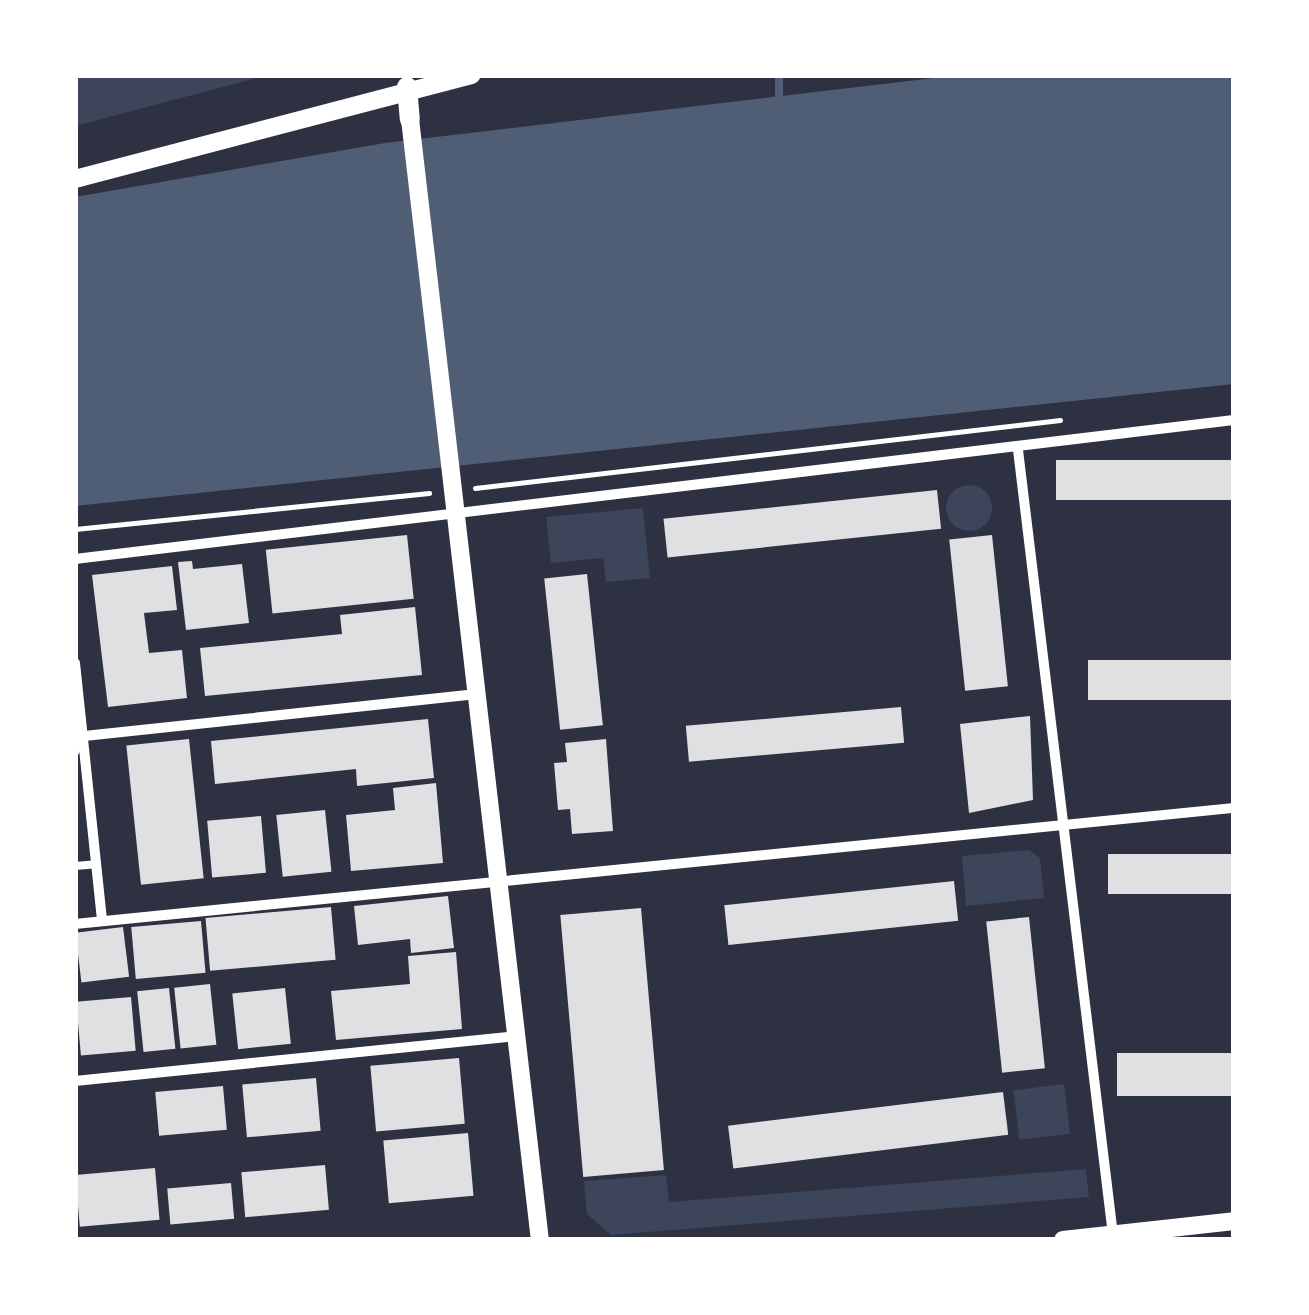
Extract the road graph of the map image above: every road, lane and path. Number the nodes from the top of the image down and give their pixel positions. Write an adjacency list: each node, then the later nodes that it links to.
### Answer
1 (472, 75): 2 (street)
2 (411, 81): 3 (main road); 4 (street)
3 (410, 119): 8 (street)
4 (75, 179)
5 (1066, 419): 8 (path)
6 (1234, 420): 7 (street)
7 (1018, 450): 10 (street); 18 (street)
8 (463, 489): 10 (street)
9 (429, 493): 11 (path)
10 (457, 514): 12 (street); 14 (street)
11 (75, 529)
12 (75, 558)
13 (75, 664): 15 (street)
14 (477, 694): 15 (street); 21 (street)
15 (79, 737): 16 (lane); 19 (street)
16 (75, 752)
17 (1234, 808): 18 (street)
18 (1062, 828): 21 (street); 27 (street)
19 (96, 864): 20 (lane); 22 (street)
20 (75, 866)
21 (499, 876): 22 (street); 24 (street)
22 (102, 920): 23 (street)
23 (75, 924)
24 (519, 1036): 25 (street); 28 (street)
25 (75, 1081)
26 (1234, 1221): 27 (street)
27 (1113, 1235): 29 (street)
28 (540, 1240)
29 (1062, 1240)

